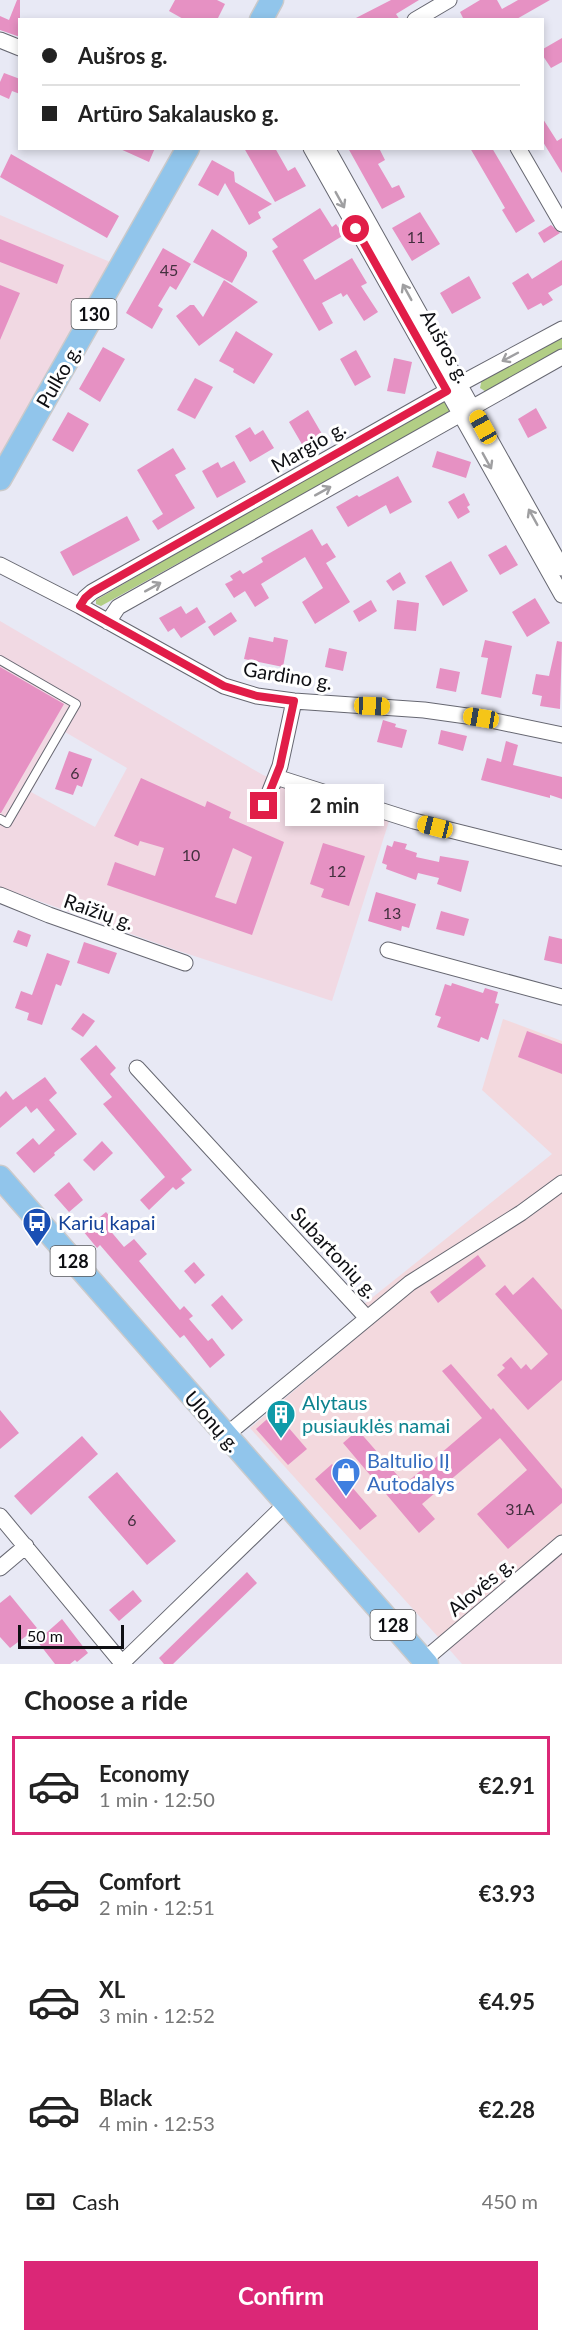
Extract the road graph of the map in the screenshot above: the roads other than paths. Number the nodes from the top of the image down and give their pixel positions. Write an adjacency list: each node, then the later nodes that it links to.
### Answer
1 (272, 0): 3 (main road)
2 (449, 0): 4 (street)
3 (262, 18)
4 (418, 18)
5 (0, 40): 6 (street)
6 (18, 47)
7 (187, 150): 16 (main road, Pulko g. / 130)
8 (312, 150): 14 (street, Aušros g., one-way to 14)
9 (328, 150): 14 (street, Aušros g., one-way to 9)
10 (519, 150): 11 (street)
11 (562, 224)
12 (562, 329): 14 (street, Margio g., one-way to 14)
13 (562, 357): 15 (street)
14 (453, 388): 15 (street, Aušros g.); 20 (street, Margio g.)
15 (466, 410): 18 (street, Aušros g., one-way to 15); 19 (street, Aušros g., one-way to 19); 21 (street, one-way to 15)
16 (0, 479)
17 (0, 565): 20 (street, Gardino g.)
18 (562, 568)
19 (562, 596)
20 (80, 606): 21 (street, Gardino g.)
21 (108, 622): 23 (street, Gardino g.)
22 (0, 660): 27 (lane)
23 (294, 701): 24 (street, Gardino g.); 25 (street)
24 (562, 735)
25 (276, 777): 26 (street); 28 (street)
26 (264, 806)
27 (0, 819)
28 (562, 858)
29 (0, 895): 31 (street, Raižių g.)
30 (388, 950): 32 (street)
31 (185, 963)
32 (562, 997)
33 (137, 1068): 36 (street, Subartonių g.)
34 (0, 1178): 37 (main road, Ulonų g. / 128)
35 (562, 1183): 36 (street, Subartonių g.)
36 (367, 1318): 37 (street)
37 (225, 1436): 38 (main road, Ulonų g. / 128)
38 (285, 1505): 41 (street); 43 (main road, Ulonų g. / 128)
39 (0, 1516): 41 (street)
40 (562, 1543): 43 (street, Alovės g.)
41 (26, 1546): 42 (street)
42 (0, 1568)
43 (425, 1662)

